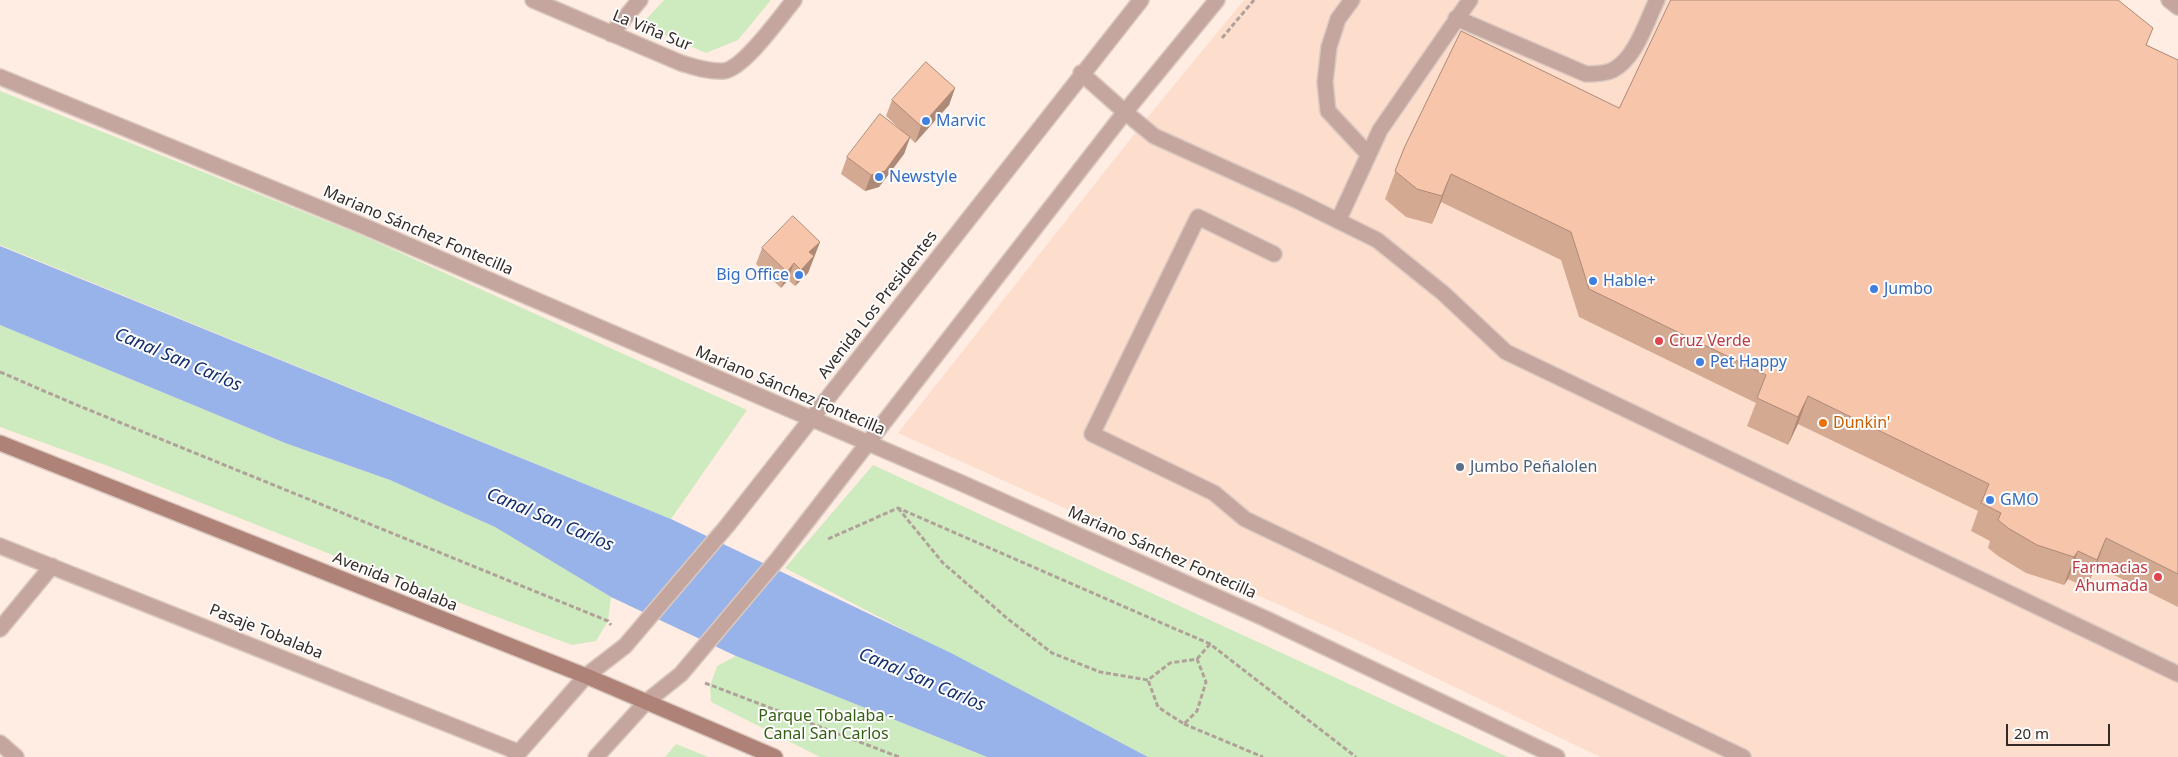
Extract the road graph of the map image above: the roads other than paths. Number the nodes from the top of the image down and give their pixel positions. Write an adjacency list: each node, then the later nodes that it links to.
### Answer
1 (533, 0): 12 (street, La Viña Sur)
2 (640, 0): 12 (street)
3 (794, 0): 12 (street, La Viña Sur)
4 (1140, 0): 13 (street, Avenida Los Presidentes)
5 (1216, 0): 15 (street)
6 (1352, 0): 16 (street)
7 (1470, 0): 11 (street)
8 (1657, 0): 11 (street)
9 (2169, 0): 10 (street)
10 (2178, 7)
11 (1456, 18): 16 (street)
12 (612, 34)
13 (1081, 73): 15 (street); 19 (street, Avenida Los Presidentes)
14 (0, 77): 19 (street, Mariano Sánchez Fontecilla)
15 (1125, 112): 17 (street); 21 (street)
16 (1368, 154): 17 (street)
17 (1338, 221): 25 (street)
18 (1274, 254): 35 (street)
19 (811, 418): 21 (street, Mariano Sánchez Fontecilla); 26 (street, Avenida Los Presidentes)
20 (0, 443): 26 (main road, Avenida Tobalaba)
21 (868, 444): 27 (street); 34 (street, Mariano Sánchez Fontecilla)
22 (0, 546): 23 (street, Pasaje Tobalaba)
23 (52, 566): 24 (street); 30 (street, Pasaje Tobalaba)
24 (0, 629)
25 (2178, 674)
26 (586, 676): 27 (main road, Avenida Tobalaba); 30 (street, Avenida Los Presidentes)
27 (646, 702): 29 (main road, Avenida Tobalaba); 32 (street)
28 (0, 743): 31 (street)
29 (754, 752): 33 (main road, Avenida Tobalaba)
30 (516, 755)
31 (16, 757)
32 (596, 757)
33 (775, 757)
34 (1557, 757)
35 (1743, 757)

